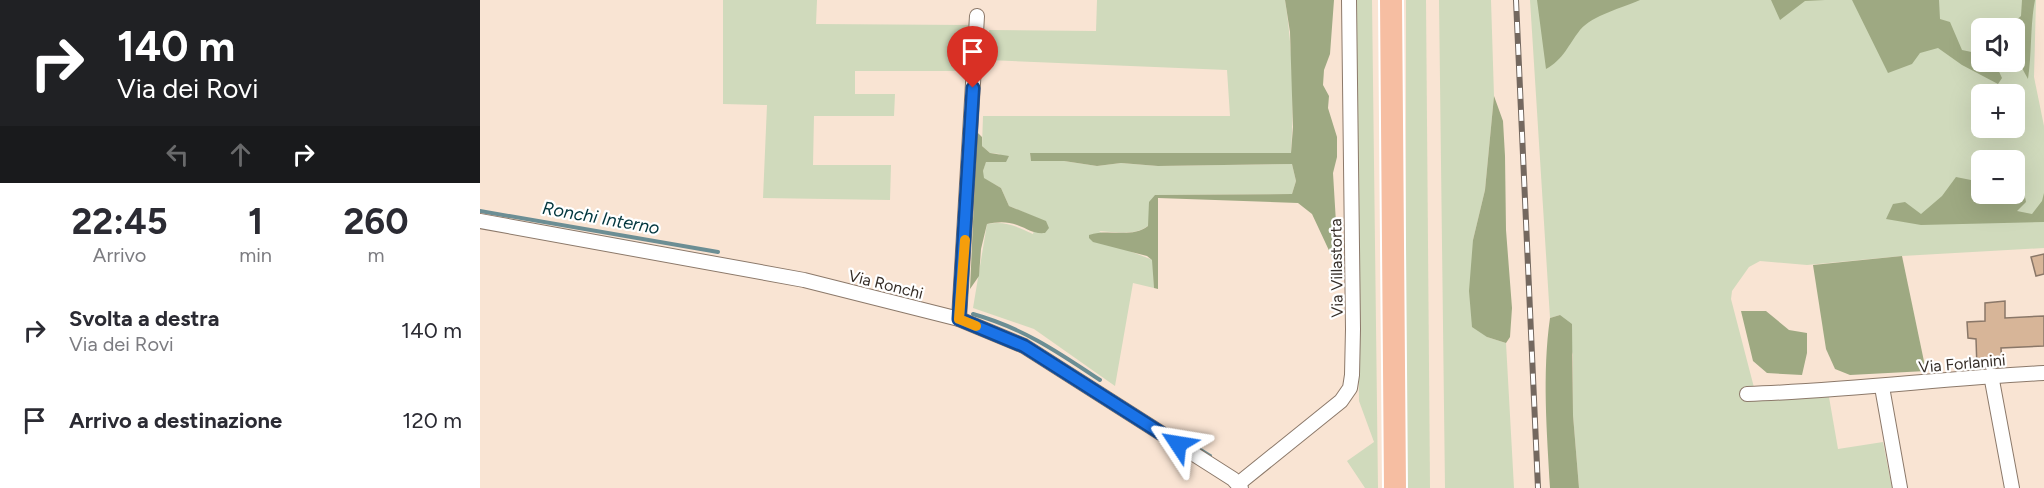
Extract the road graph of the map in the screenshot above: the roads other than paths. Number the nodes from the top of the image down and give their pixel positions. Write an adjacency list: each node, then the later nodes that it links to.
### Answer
1 (1349, 0): 10 (street, Via Villastorta)
2 (1391, 0): 11 (highway)
3 (977, 16): 5 (street)
4 (480, 221): 5 (street, Via Ronchi)
5 (959, 319): 10 (street, Via Ronchi)
6 (2044, 373): 7 (street, Via Forlanini)
7 (1991, 375): 8 (street, Via Forlanini); 13 (street)
8 (1882, 387): 9 (street, Via Forlanini); 12 (street)
9 (1748, 393)
10 (1240, 486)
11 (1395, 488)
12 (1900, 488)
13 (2012, 488)

